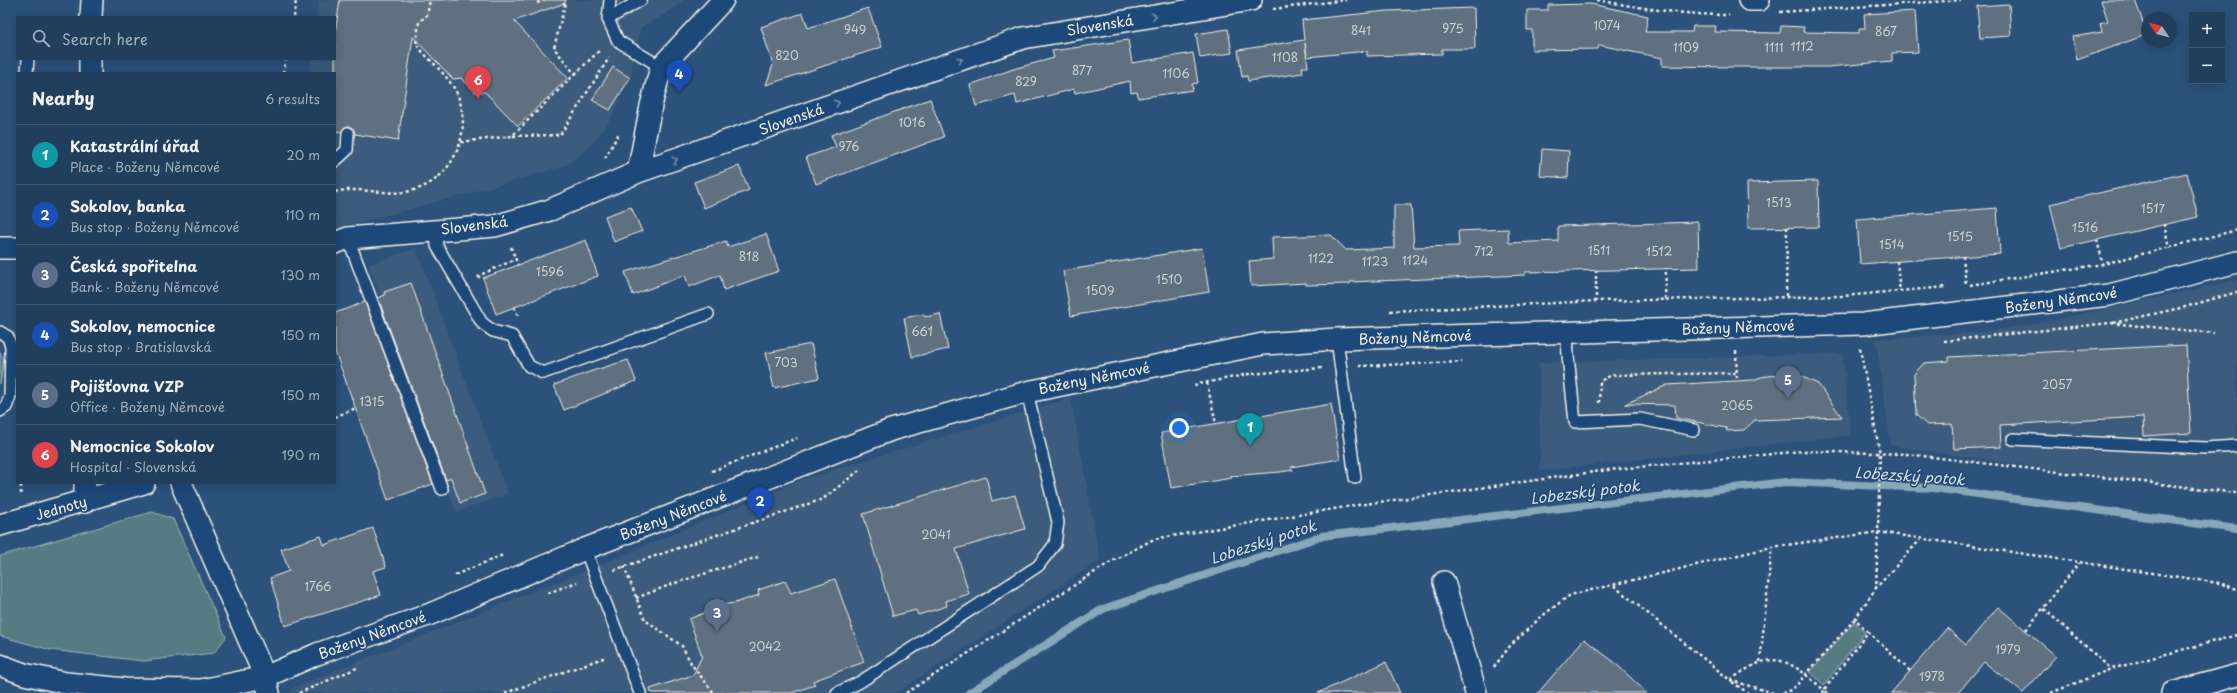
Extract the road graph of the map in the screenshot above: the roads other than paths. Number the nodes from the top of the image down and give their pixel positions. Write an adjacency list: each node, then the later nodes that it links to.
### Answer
1 (92, 0): 8 (street)
2 (610, 0): 9 (lane)
3 (641, 0): 9 (lane)
4 (723, 0): 12 (street)
5 (1251, 0): 17 (street, Slovenská, one-way to 5)
6 (1749, 0): 7 (street)
7 (1759, 0)
8 (91, 16)
9 (608, 19): 12 (lane)
10 (28, 60): 13 (lane)
11 (90, 60): 14 (street)
12 (661, 67): 17 (street)
13 (27, 72)
14 (90, 72)
15 (348, 133): 16 (lane)
16 (336, 160)
17 (638, 172): 18 (street, Slovenská)
18 (436, 230): 19 (street, Slovenská); 23 (lane)
19 (342, 241): 35 (lane)
20 (0, 248): 21 (street)
21 (16, 248)
22 (2237, 262): 25 (street, Boženy Němcové)
23 (708, 314)
24 (0, 332): 28 (lane)
25 (1567, 332): 26 (street, Boženy Němcové); 29 (lane)
26 (1337, 339): 27 (street, Boženy Němcové); 32 (lane)
27 (1027, 392): 38 (street, Boženy Němcové); 44 (lane)
28 (0, 411)
29 (1694, 430)
30 (2013, 438): 31 (lane)
31 (2237, 446)
32 (1355, 478)
33 (137, 484): 36 (street, Jednoty)
34 (181, 484): 42 (street)
35 (442, 489)
36 (85, 492): 37 (street, Jednoty)
37 (0, 526)
38 (585, 549): 42 (street, Boženy Němcové); 43 (lane)
39 (1444, 582): 45 (street)
40 (0, 664): 42 (street, Boženy Němcové)
41 (2237, 675): 46 (street)
42 (267, 685)
43 (640, 693)
44 (837, 693)
45 (1476, 693)
46 (2172, 693)

